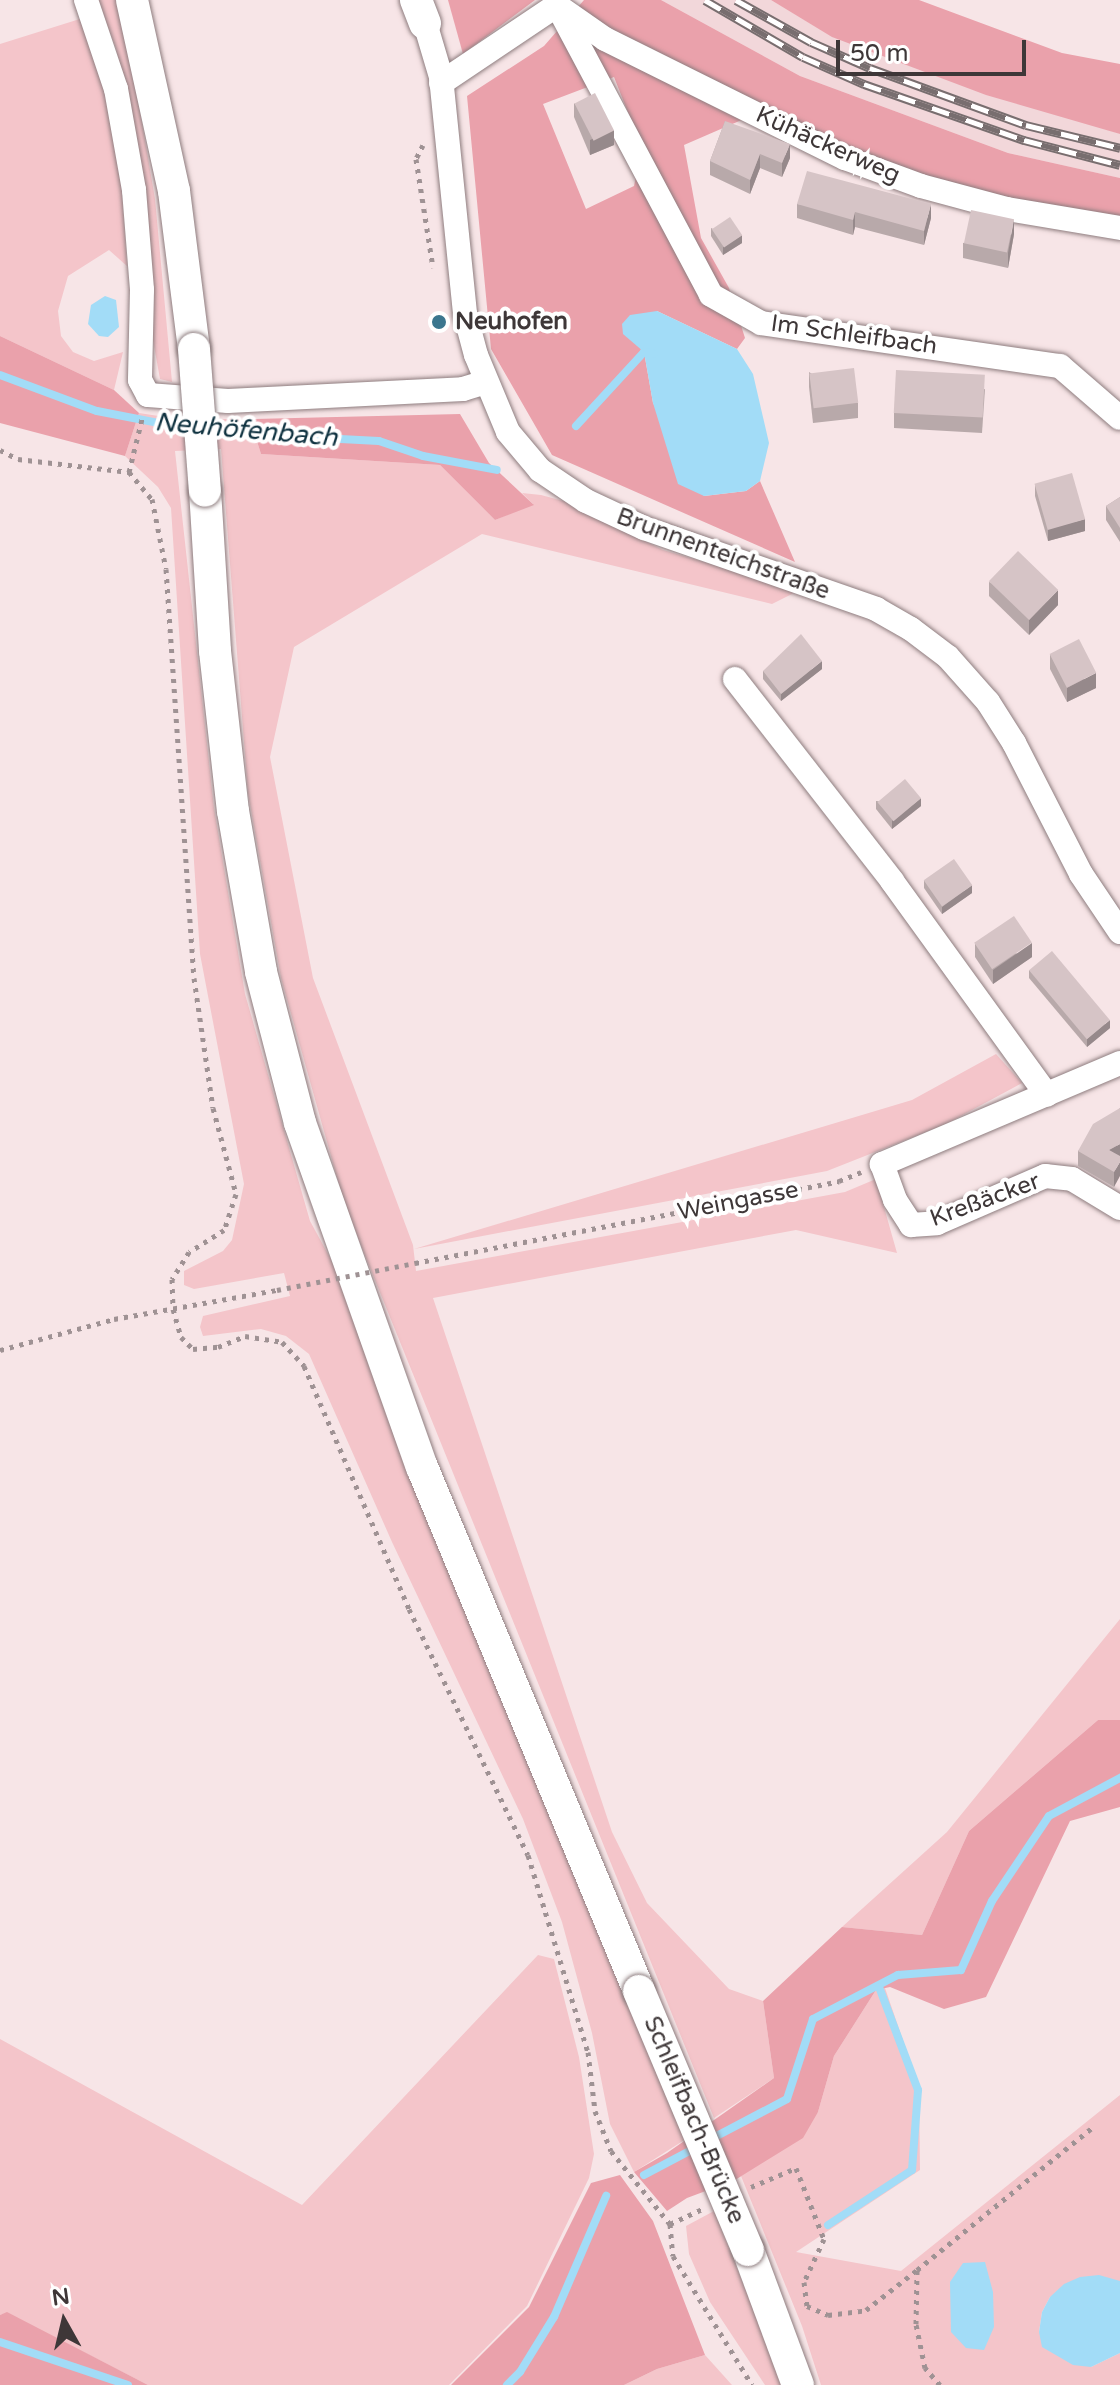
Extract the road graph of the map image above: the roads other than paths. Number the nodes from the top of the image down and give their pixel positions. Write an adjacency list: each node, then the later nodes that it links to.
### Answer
1 (86, 0): 7 (street)
2 (132, 0): 14 (main road, Schleifbach-Brücke, bridge)
3 (557, 5): 5 (street); 6 (street, Kühäckerweg); 8 (street, Im Schleifbach)
4 (420, 12): 5 (street, Brunnenteichstraße)
5 (441, 83): 7 (street, Brunnenteichstraße)
6 (1120, 228)
7 (486, 382): 10 (street, Brunnenteichstraße)
8 (1120, 418)
9 (735, 679): 12 (street)
10 (1120, 932)
11 (1120, 1063): 12 (street)
12 (1047, 1095): 13 (street, Kreßäcker)
13 (1120, 1208)
14 (798, 2385)

